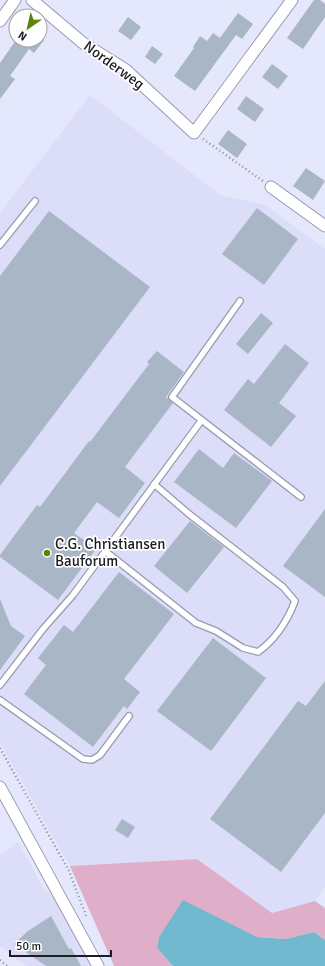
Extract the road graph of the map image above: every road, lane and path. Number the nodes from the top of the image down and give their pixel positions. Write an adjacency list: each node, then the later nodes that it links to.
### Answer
1 (15, 0): 4 (street)
2 (32, 0): 5 (street, Norderweg)
3 (292, 0): 5 (street)
4 (0, 21)
5 (194, 133): 6 (path)
6 (271, 187): 8 (street)
7 (34, 201): 9 (lane)
8 (325, 226)
9 (0, 245)
10 (240, 300): 11 (lane)
11 (201, 421): 12 (lane); 13 (lane)
12 (154, 484): 14 (lane); 14 (lane)
13 (301, 497)
14 (105, 551): 15 (lane)
15 (0, 685)
16 (0, 700): 17 (lane)
17 (129, 716)
18 (0, 748): 20 (path)
19 (0, 787): 23 (street)
20 (89, 924)
21 (0, 960): 22 (path)
22 (7, 966)
23 (98, 966)

